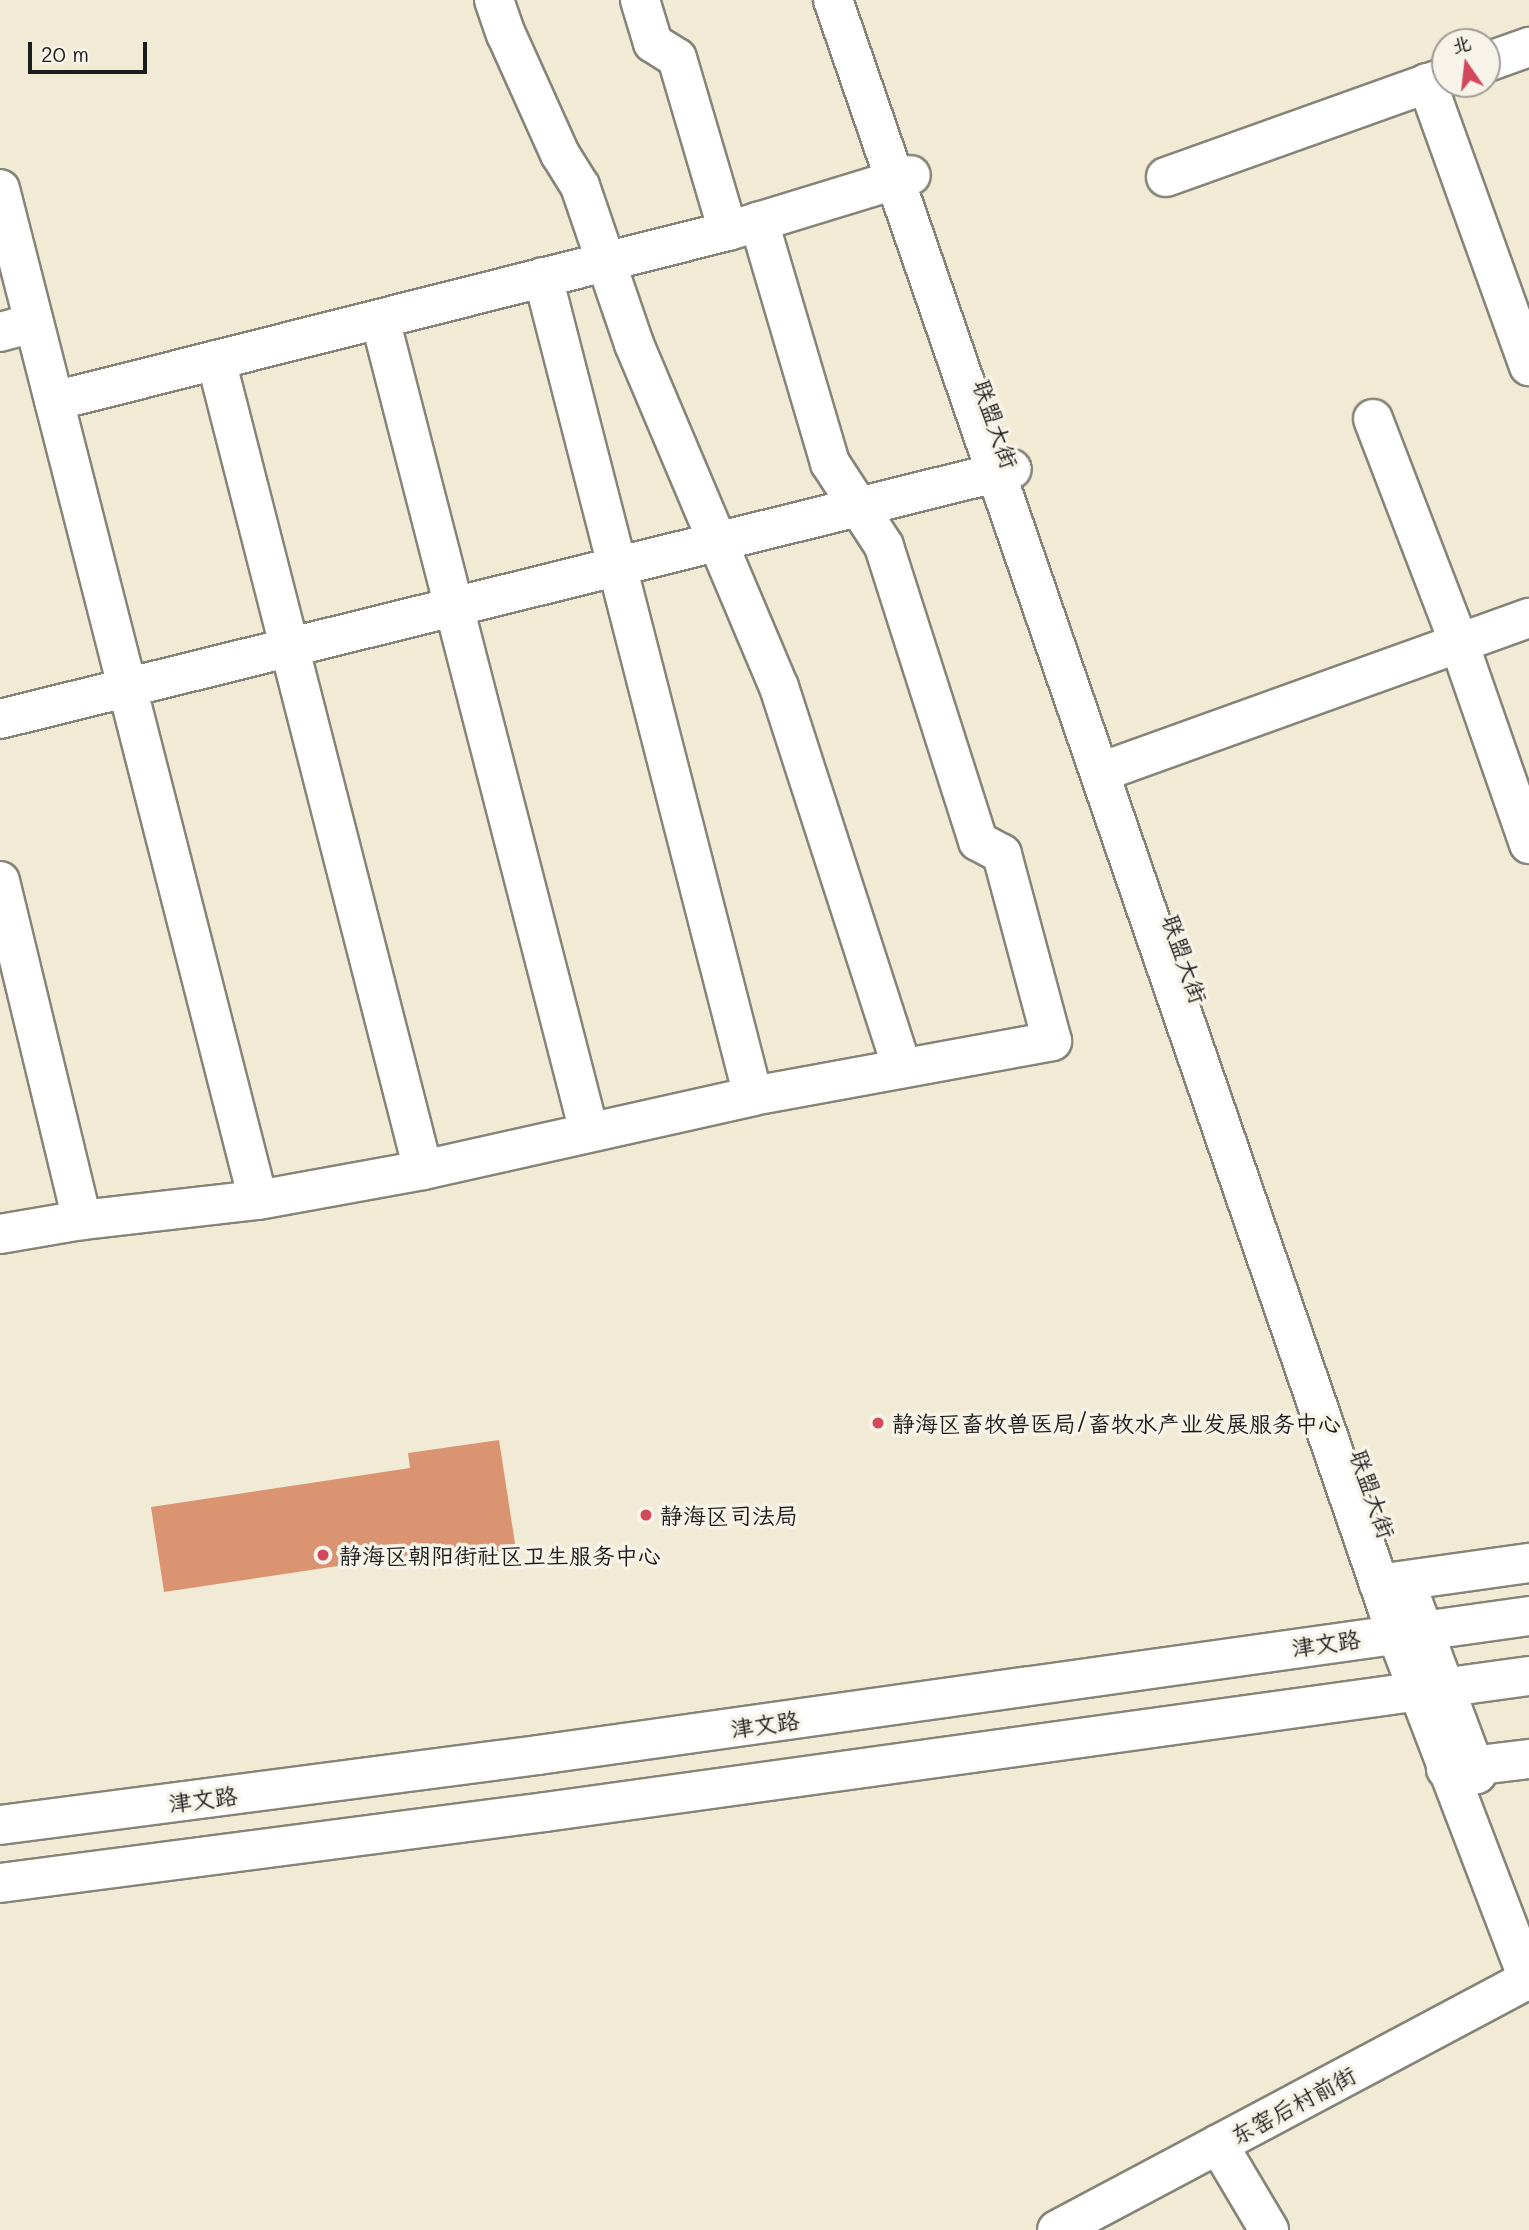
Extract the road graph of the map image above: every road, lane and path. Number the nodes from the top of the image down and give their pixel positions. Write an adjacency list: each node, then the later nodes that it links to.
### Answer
1 (494, 0): 13 (main road)
2 (640, 0): 12 (main road)
3 (833, 0): 10 (main road)
4 (851, 0): 10 (main road, 联盟大街)
5 (1529, 47): 6 (main road)
6 (1501, 57)
7 (1431, 82): 9 (main road)
8 (1442, 98): 18 (main road)
9 (1166, 177)
10 (903, 178): 12 (main road); 21 (main road, 联盟大街)
11 (0, 189): 16 (main road)
12 (744, 226): 13 (main road); 22 (main road)
13 (608, 261): 14 (main road); 23 (main road)
14 (543, 277): 15 (main road); 24 (main road)
15 (380, 319): 17 (main road); 25 (main road)
16 (17, 327): 19 (main road)
17 (216, 360): 19 (main road); 28 (main road)
18 (1529, 366)
19 (54, 401): 29 (main road)
20 (1373, 419): 27 (main road)
21 (1003, 472): 22 (main road); 31 (main road, 联盟大街)
22 (858, 508): 23 (main road); 34 (main road)
23 (720, 542): 24 (main road); 34 (main road)
24 (617, 568): 25 (main road); 35 (main road)
25 (454, 607): 28 (main road); 36 (main road)
26 (1529, 618): 27 (main road)
27 (1459, 643): 31 (main road); 32 (main road)
28 (290, 648): 29 (main road); 37 (main road)
29 (127, 688): 30 (main road); 38 (main road)
30 (0, 719)
31 (1109, 769): 42 (main road, 联盟大街)
32 (1529, 844)
33 (0, 881): 39 (main road)
34 (902, 1068): 35 (main road)
35 (753, 1096): 36 (main road)
36 (589, 1132): 37 (main road)
37 (424, 1170): 38 (main road)
38 (258, 1200): 39 (main road)
39 (82, 1220): 40 (main road)
40 (0, 1234)
41 (1529, 1563): 42 (main road)
42 (1391, 1582): 44 (main road, 联盟大街)
43 (1529, 1616): 44 (main road, 津文路)
44 (1409, 1631): 46 (main road, 联盟大街); 49 (main road, 津文路)
45 (1529, 1676): 46 (main road)
46 (1430, 1688): 48 (main road, 联盟大街); 50 (main road)
47 (1529, 1759): 48 (main road)
48 (1460, 1767): 51 (main road, 联盟大街); 52 (main road)
49 (0, 1825)
50 (0, 1883)
51 (1529, 1914)
52 (1529, 1980): 53 (main road, 东窑后村前街)
53 (1218, 2144): 54 (main road, 东窑后村前街); 55 (main road)
54 (1074, 2226)
55 (1269, 2230)

